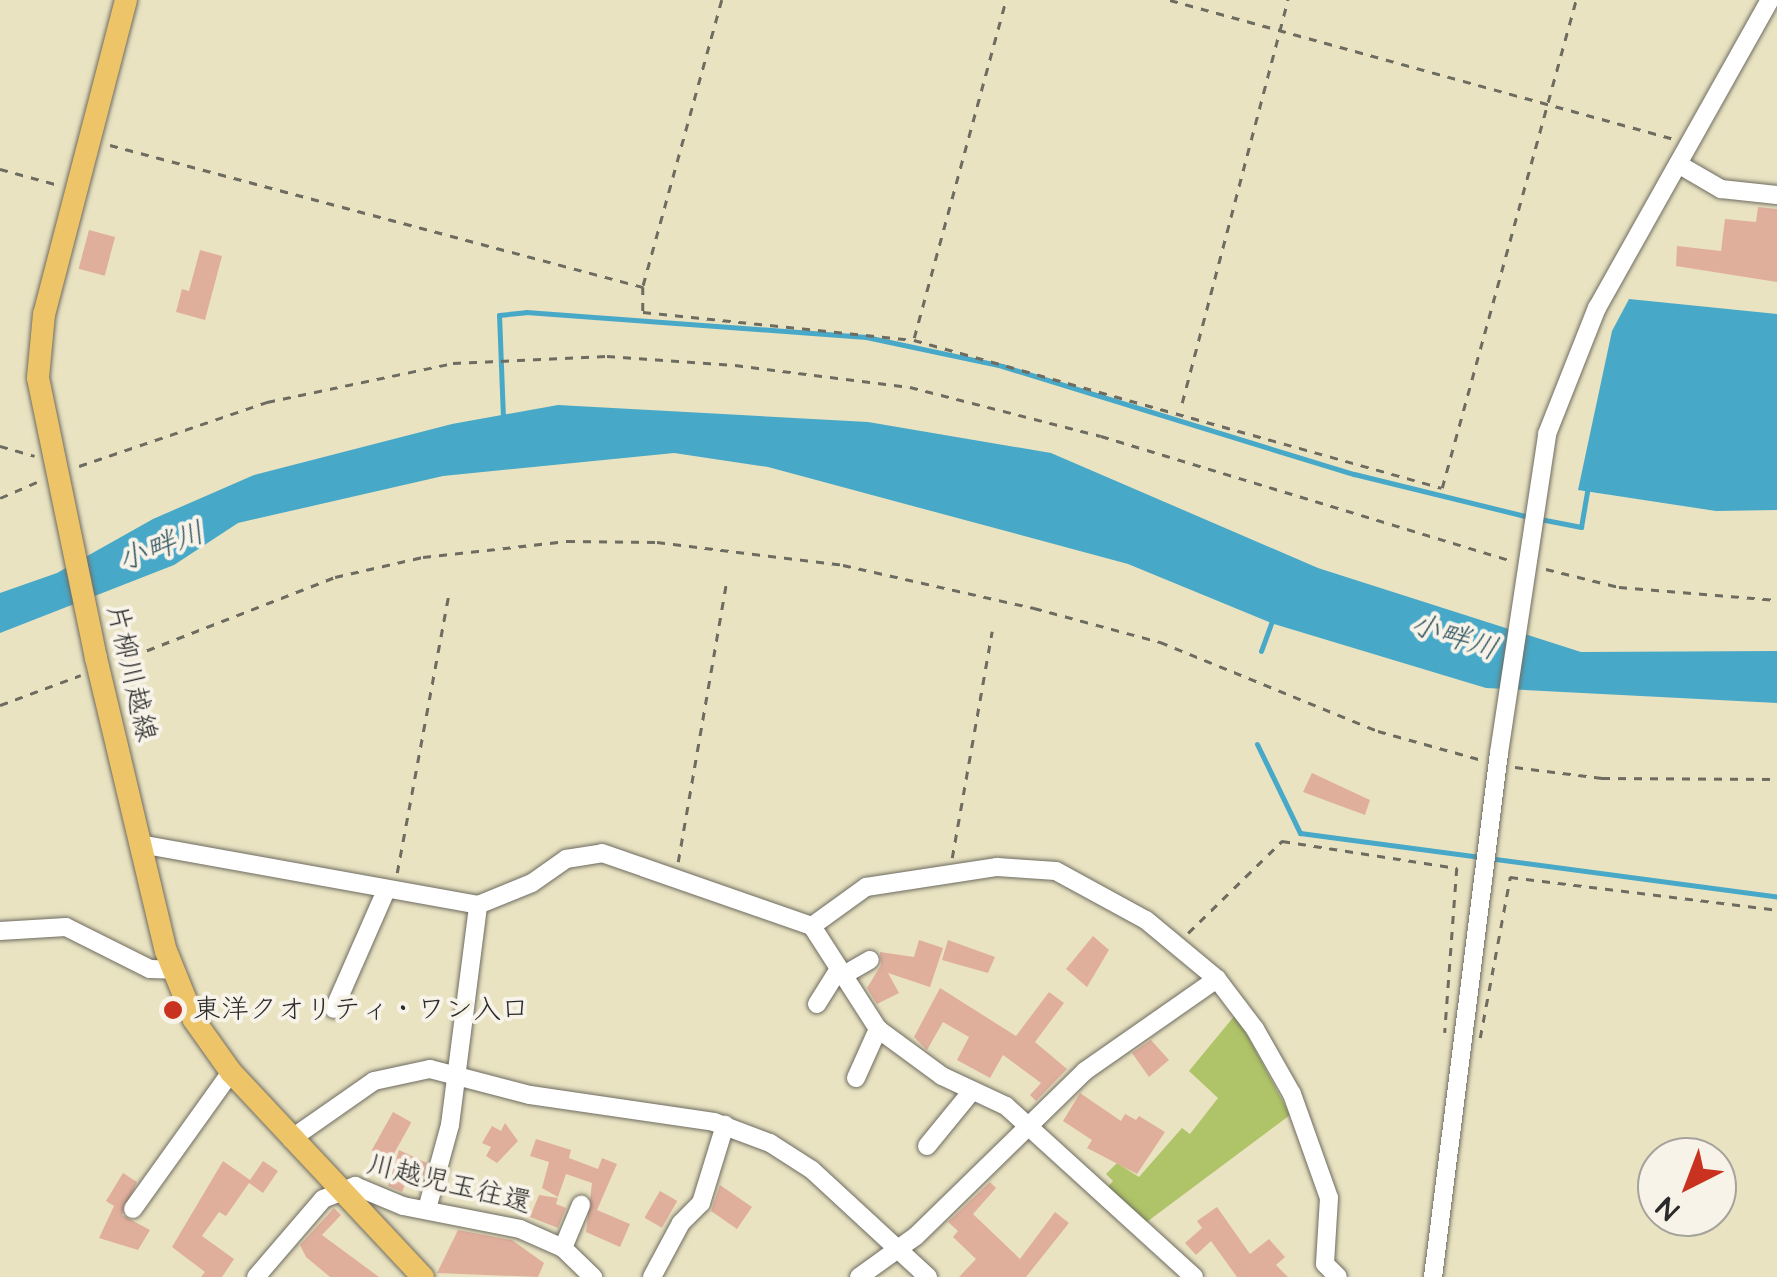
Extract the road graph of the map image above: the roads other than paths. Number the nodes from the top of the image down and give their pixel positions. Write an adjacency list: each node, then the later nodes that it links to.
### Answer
1 (126, 0): 5 (main road, 片柳川越線)
2 (1770, 0): 3 (street)
3 (1678, 164): 4 (street); 40 (street)
4 (1777, 195)
5 (140, 844): 6 (street); 11 (main road, 片柳川越線)
6 (389, 893): 7 (street); 15 (street)
7 (478, 905): 8 (street); 18 (street)
8 (812, 926): 12 (street); 13 (street)
9 (0, 932): 11 (street)
10 (870, 960): 12 (street)
11 (174, 970): 17 (main road, 片柳川越線)
12 (840, 974): 14 (street); 16 (street)
13 (1217, 979): 22 (street); 31 (street)
14 (817, 1004)
15 (334, 1009)
16 (878, 1028): 19 (street); 20 (street)
17 (230, 1072): 23 (main road, 片柳川越線); 27 (street)
18 (457, 1074): 21 (street); 23 (street); 28 (street)
19 (856, 1078)
20 (972, 1092): 22 (street); 24 (street)
21 (725, 1125): 30 (street); 35 (street)
22 (1033, 1128): 30 (street); 38 (street)
23 (291, 1139): 25 (main road, 片柳川越線)
24 (928, 1146)
25 (337, 1192): 28 (street, 川越児玉往還); 32 (street); 33 (main road, 片柳川越線)
26 (581, 1205): 29 (street)
27 (132, 1209)
28 (427, 1209): 29 (street, 川越児玉往還)
29 (563, 1248): 34 (street, 川越児玉往還)
30 (899, 1250): 36 (street); 37 (street)
31 (1332, 1271): 39 (street)
32 (256, 1277)
33 (423, 1277)
34 (593, 1277)
35 (652, 1277)
36 (859, 1277)
37 (928, 1277)
38 (1194, 1277)
39 (1309, 1277)
40 (1433, 1277)

